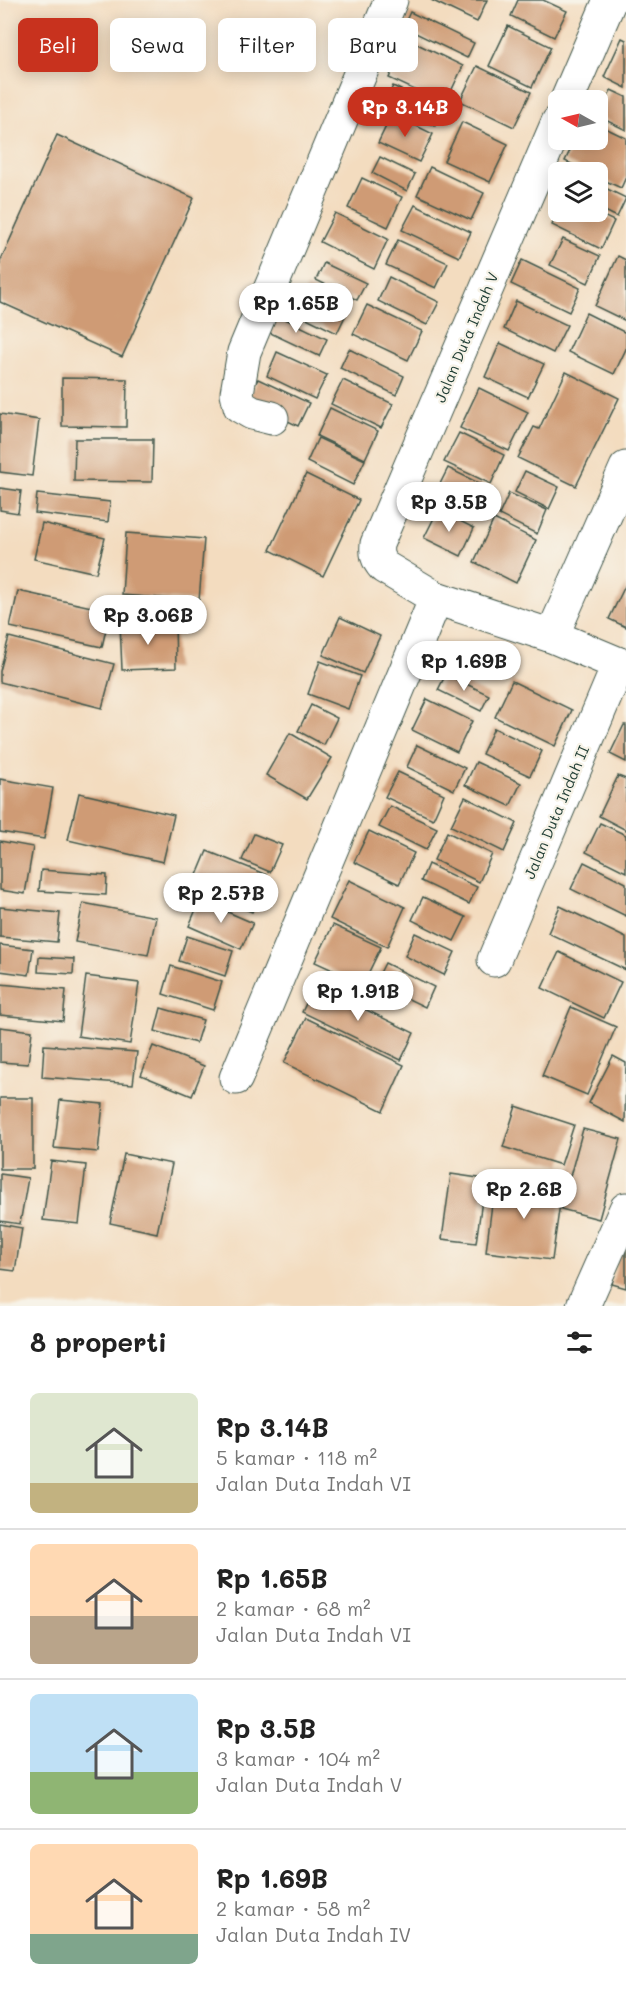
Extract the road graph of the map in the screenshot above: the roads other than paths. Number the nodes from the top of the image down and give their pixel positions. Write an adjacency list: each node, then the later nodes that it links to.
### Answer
1 (391, 0): 5 (street)
2 (610, 0): 3 (street)
3 (571, 90)
4 (548, 145): 7 (street, Jalan Duta Indah V)
5 (272, 418)
6 (626, 468): 8 (street)
7 (436, 598): 8 (street); 11 (street)
8 (552, 636): 9 (street)
9 (622, 666): 10 (street, Jalan Duta Indah II)
10 (494, 960)
11 (236, 1078)
12 (626, 1209): 13 (street)
13 (583, 1306)

